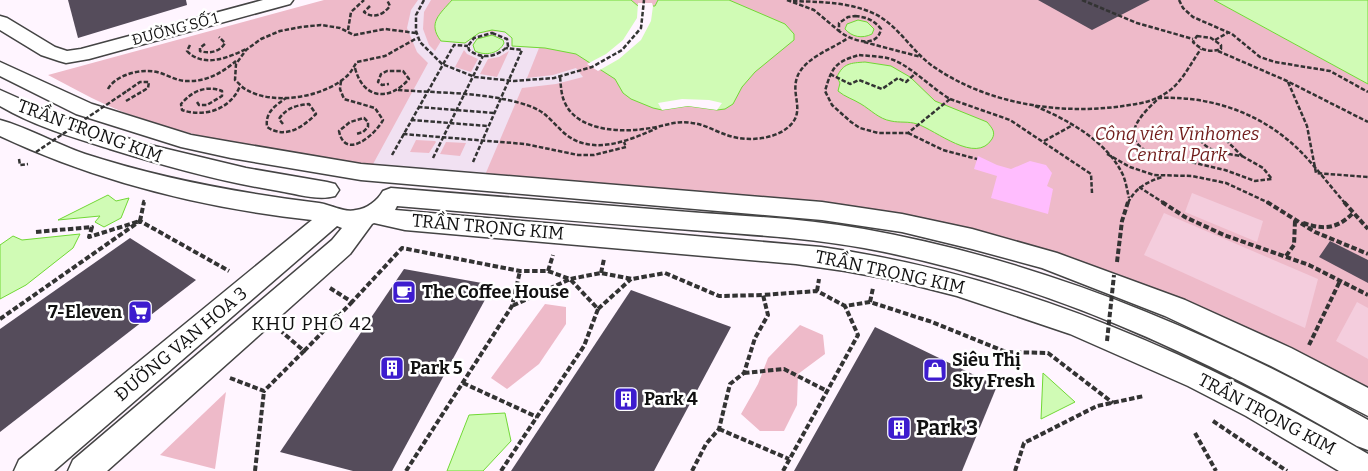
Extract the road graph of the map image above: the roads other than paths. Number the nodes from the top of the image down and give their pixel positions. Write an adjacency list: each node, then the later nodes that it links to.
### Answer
1 (284, 0): 2 (street, ĐƯỜNG SỐ 1)
2 (0, 22)
3 (0, 68): 6 (street, TRẦN TRỌNG KIM)
4 (0, 97): 7 (street, TRẦN TRỌNG KIM)
5 (0, 127): 7 (street, TRẦN TRỌNG KIM)
6 (377, 188): 7 (street, TRẦN TRỌNG KIM); 7 (street, TRẦN TRỌNG KIM); 8 (street, TRẦN TRỌNG KIM); 9 (street, TRẦN TRỌNG KIM); 11 (street, ĐƯỜNG VẠN HOA 3); 12 (street, TRẦN TRỌNG KIM)
7 (329, 207): 10 (street, ĐƯỜNG VẠN HOA 3)
8 (1368, 403)
9 (1368, 436)
10 (30, 471)
11 (84, 471)
12 (1368, 471)

